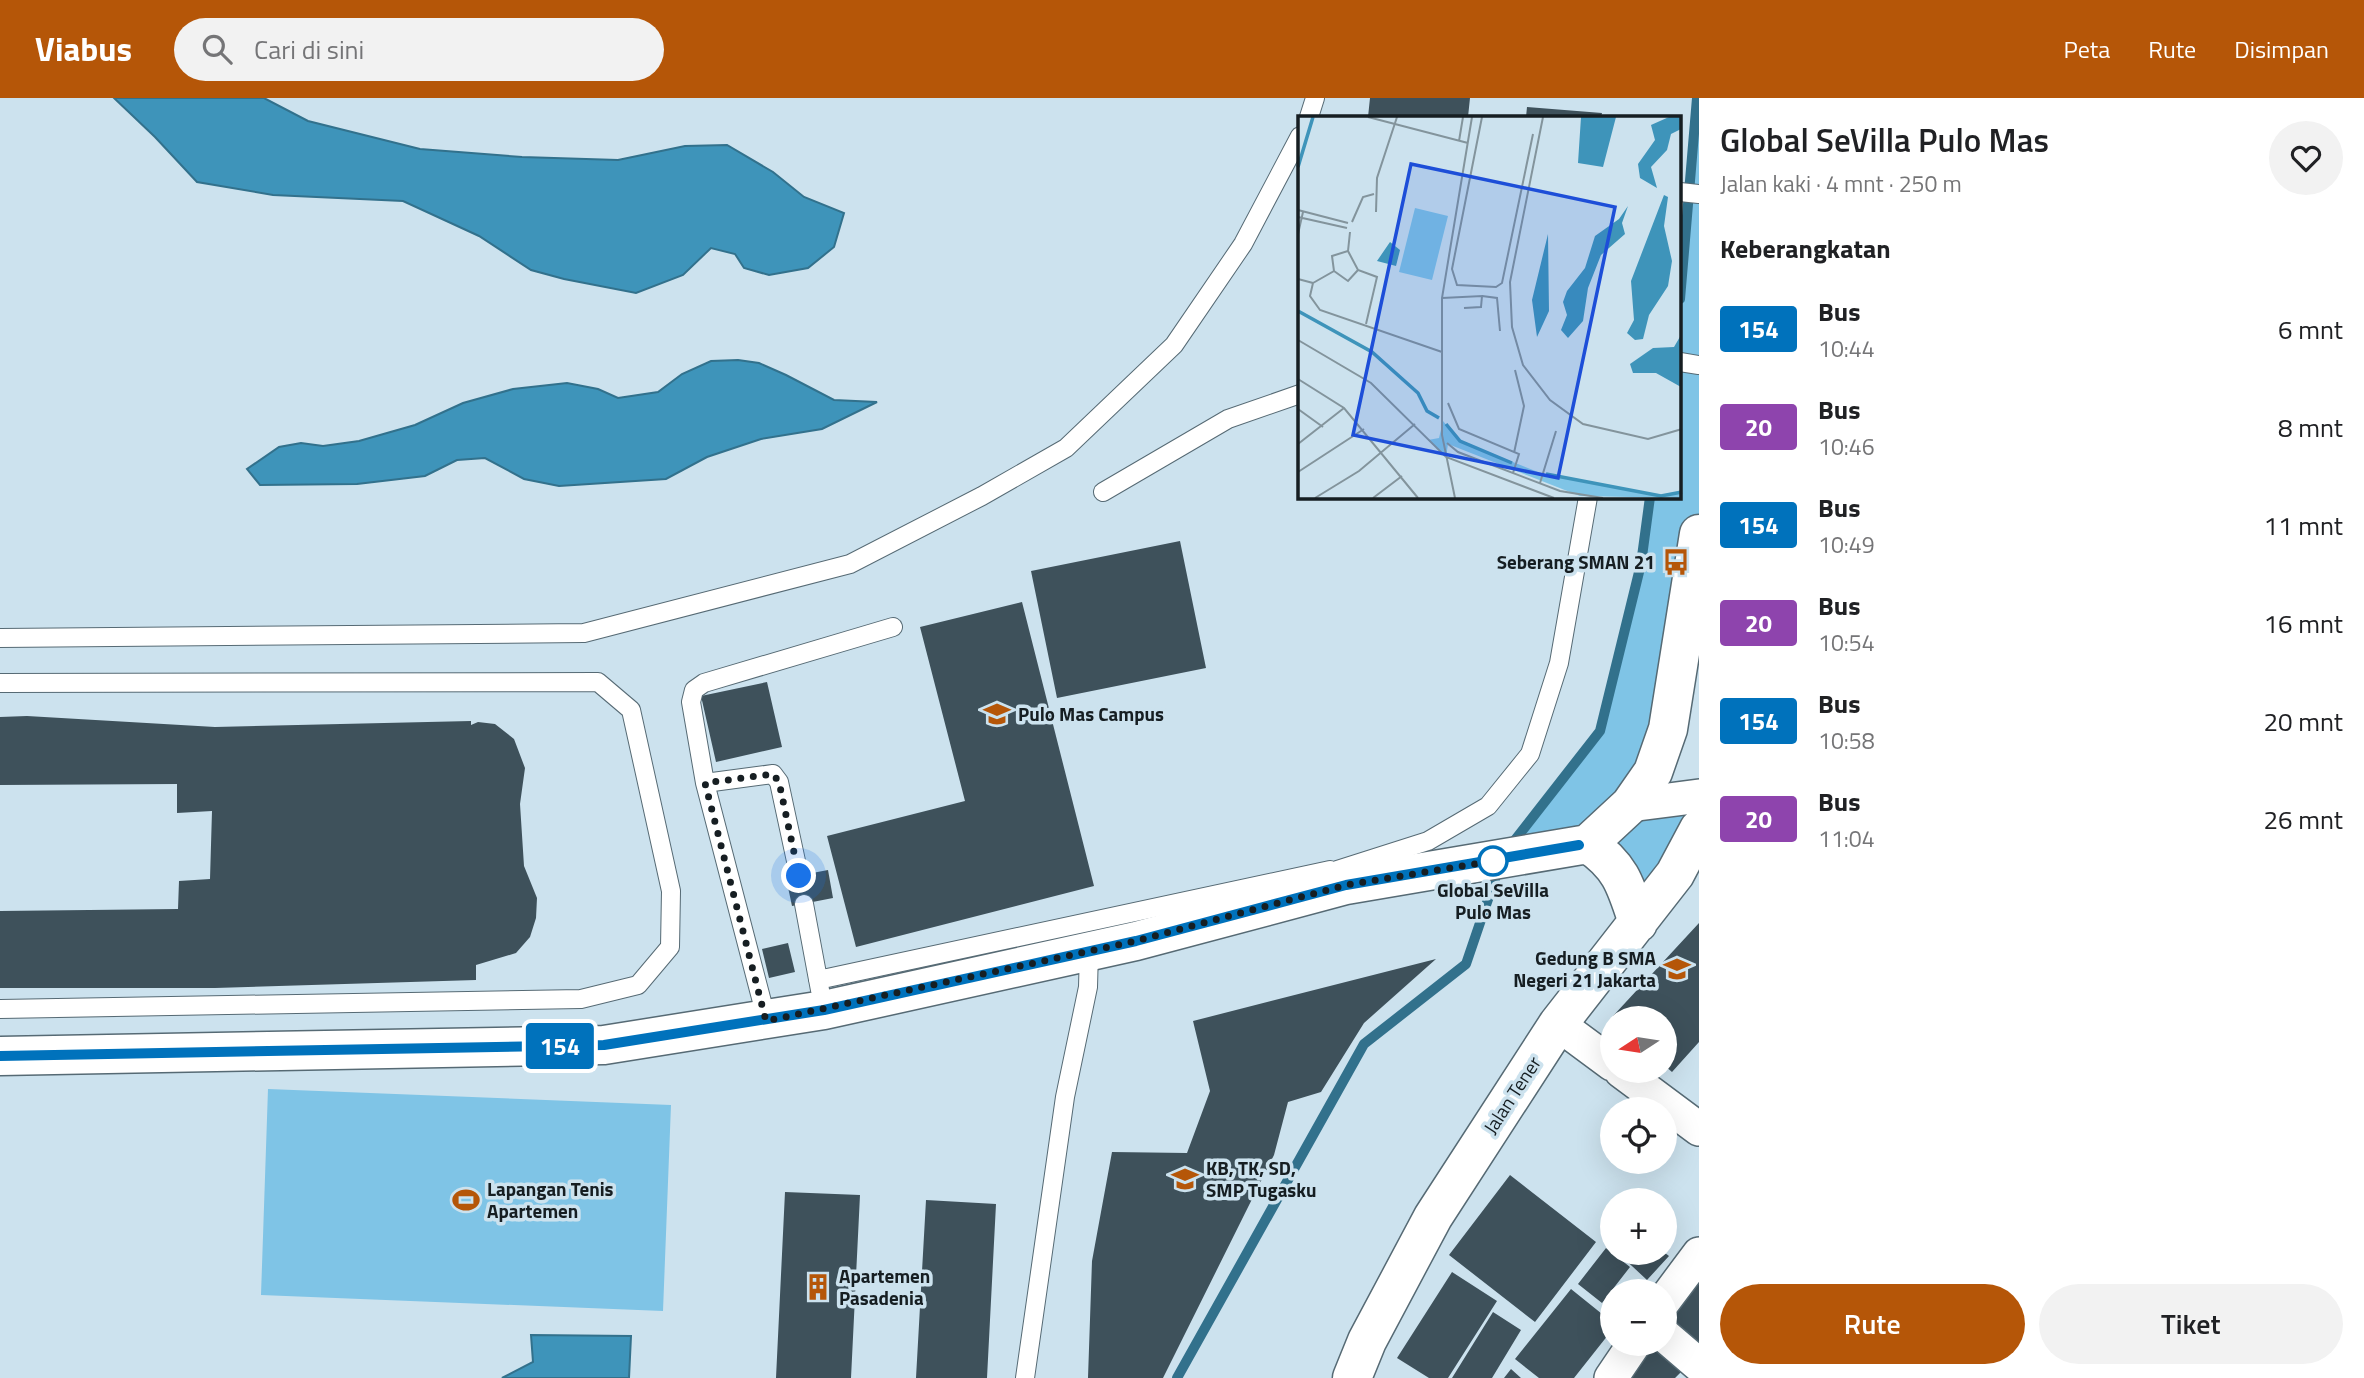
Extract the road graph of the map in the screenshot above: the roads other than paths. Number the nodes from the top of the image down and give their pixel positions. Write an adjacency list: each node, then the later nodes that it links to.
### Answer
1 (1315, 98): 2 (lane)
2 (1309, 116)
3 (1298, 140): 9 (lane)
4 (1298, 395): 5 (lane)
5 (1103, 492)
6 (1588, 499): 17 (lane)
7 (1699, 534): 13 (street)
8 (893, 627): 11 (lane)
9 (0, 638)
10 (0, 682): 22 (lane)
11 (705, 783): 16 (lane); 23 (lane)
12 (1699, 796): 13 (street)
13 (1630, 805): 15 (street)
14 (1699, 829): 19 (street, Jalan Tener)
15 (1583, 845): 17 (street); 19 (street)
16 (799, 876)
17 (1341, 877): 20 (street); 21 (lane)
18 (804, 904): 21 (lane)
19 (1638, 923): 24 (street, Jalan Tener)
20 (1089, 951): 21 (street); 34 (lane)
21 (821, 995): 23 (street)
22 (0, 1009)
23 (766, 1021): 26 (street)
24 (1558, 1024): 25 (street); 35 (street, Jalan Tener)
25 (1600, 1055)
26 (0, 1056)
27 (1637, 1083): 28 (street)
28 (1699, 1129)
29 (1699, 1254): 30 (street)
30 (1677, 1284)
31 (1677, 1346): 33 (street)
32 (1626, 1356): 36 (street)
33 (1699, 1364)
34 (1025, 1378)
35 (1352, 1378)
36 (1611, 1378)

